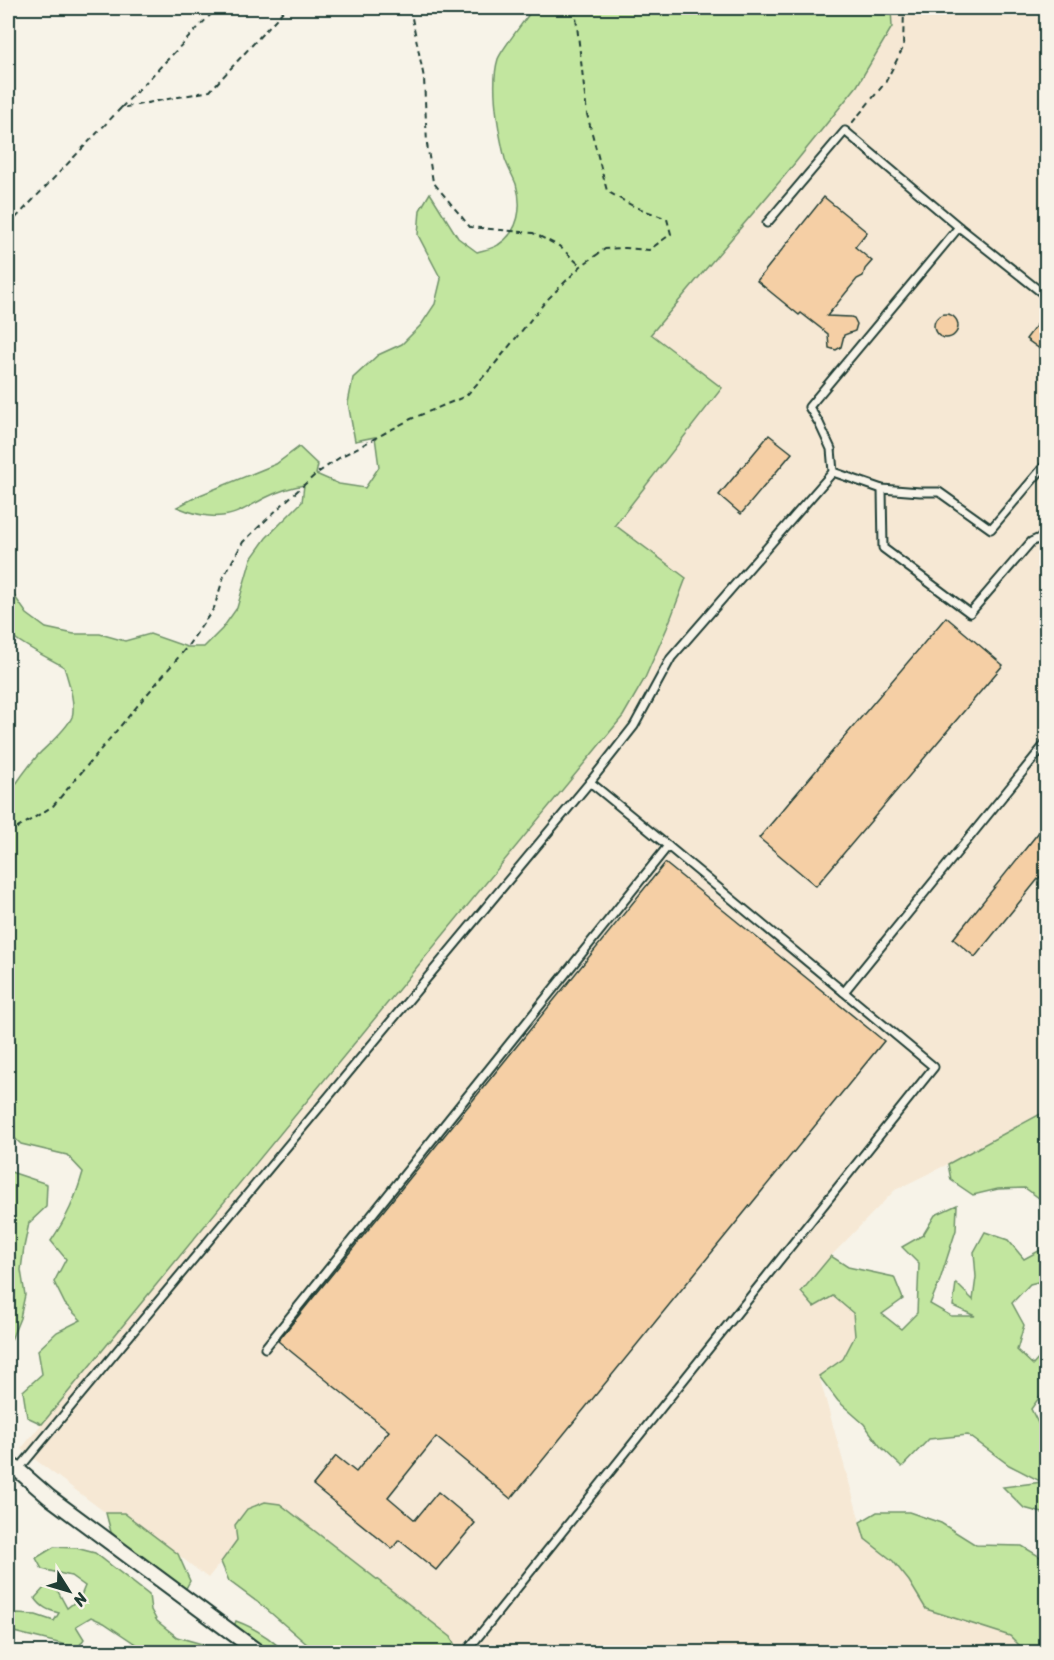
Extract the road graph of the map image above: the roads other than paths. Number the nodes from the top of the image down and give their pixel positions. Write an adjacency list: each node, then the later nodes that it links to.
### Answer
1 (767, 223): 2 (lane)
2 (959, 227): 3 (lane); 5 (lane)
3 (1047, 296)
4 (1047, 464): 6 (lane)
5 (833, 472): 6 (lane); 9 (lane)
6 (882, 489): 7 (lane)
7 (1047, 535)
8 (1047, 743): 11 (lane)
9 (590, 782): 10 (lane); 13 (lane)
10 (668, 846): 11 (lane); 12 (lane)
11 (844, 992): 15 (lane)
12 (265, 1348)
13 (13, 1467): 14 (street)
14 (258, 1653)
15 (466, 1653)

